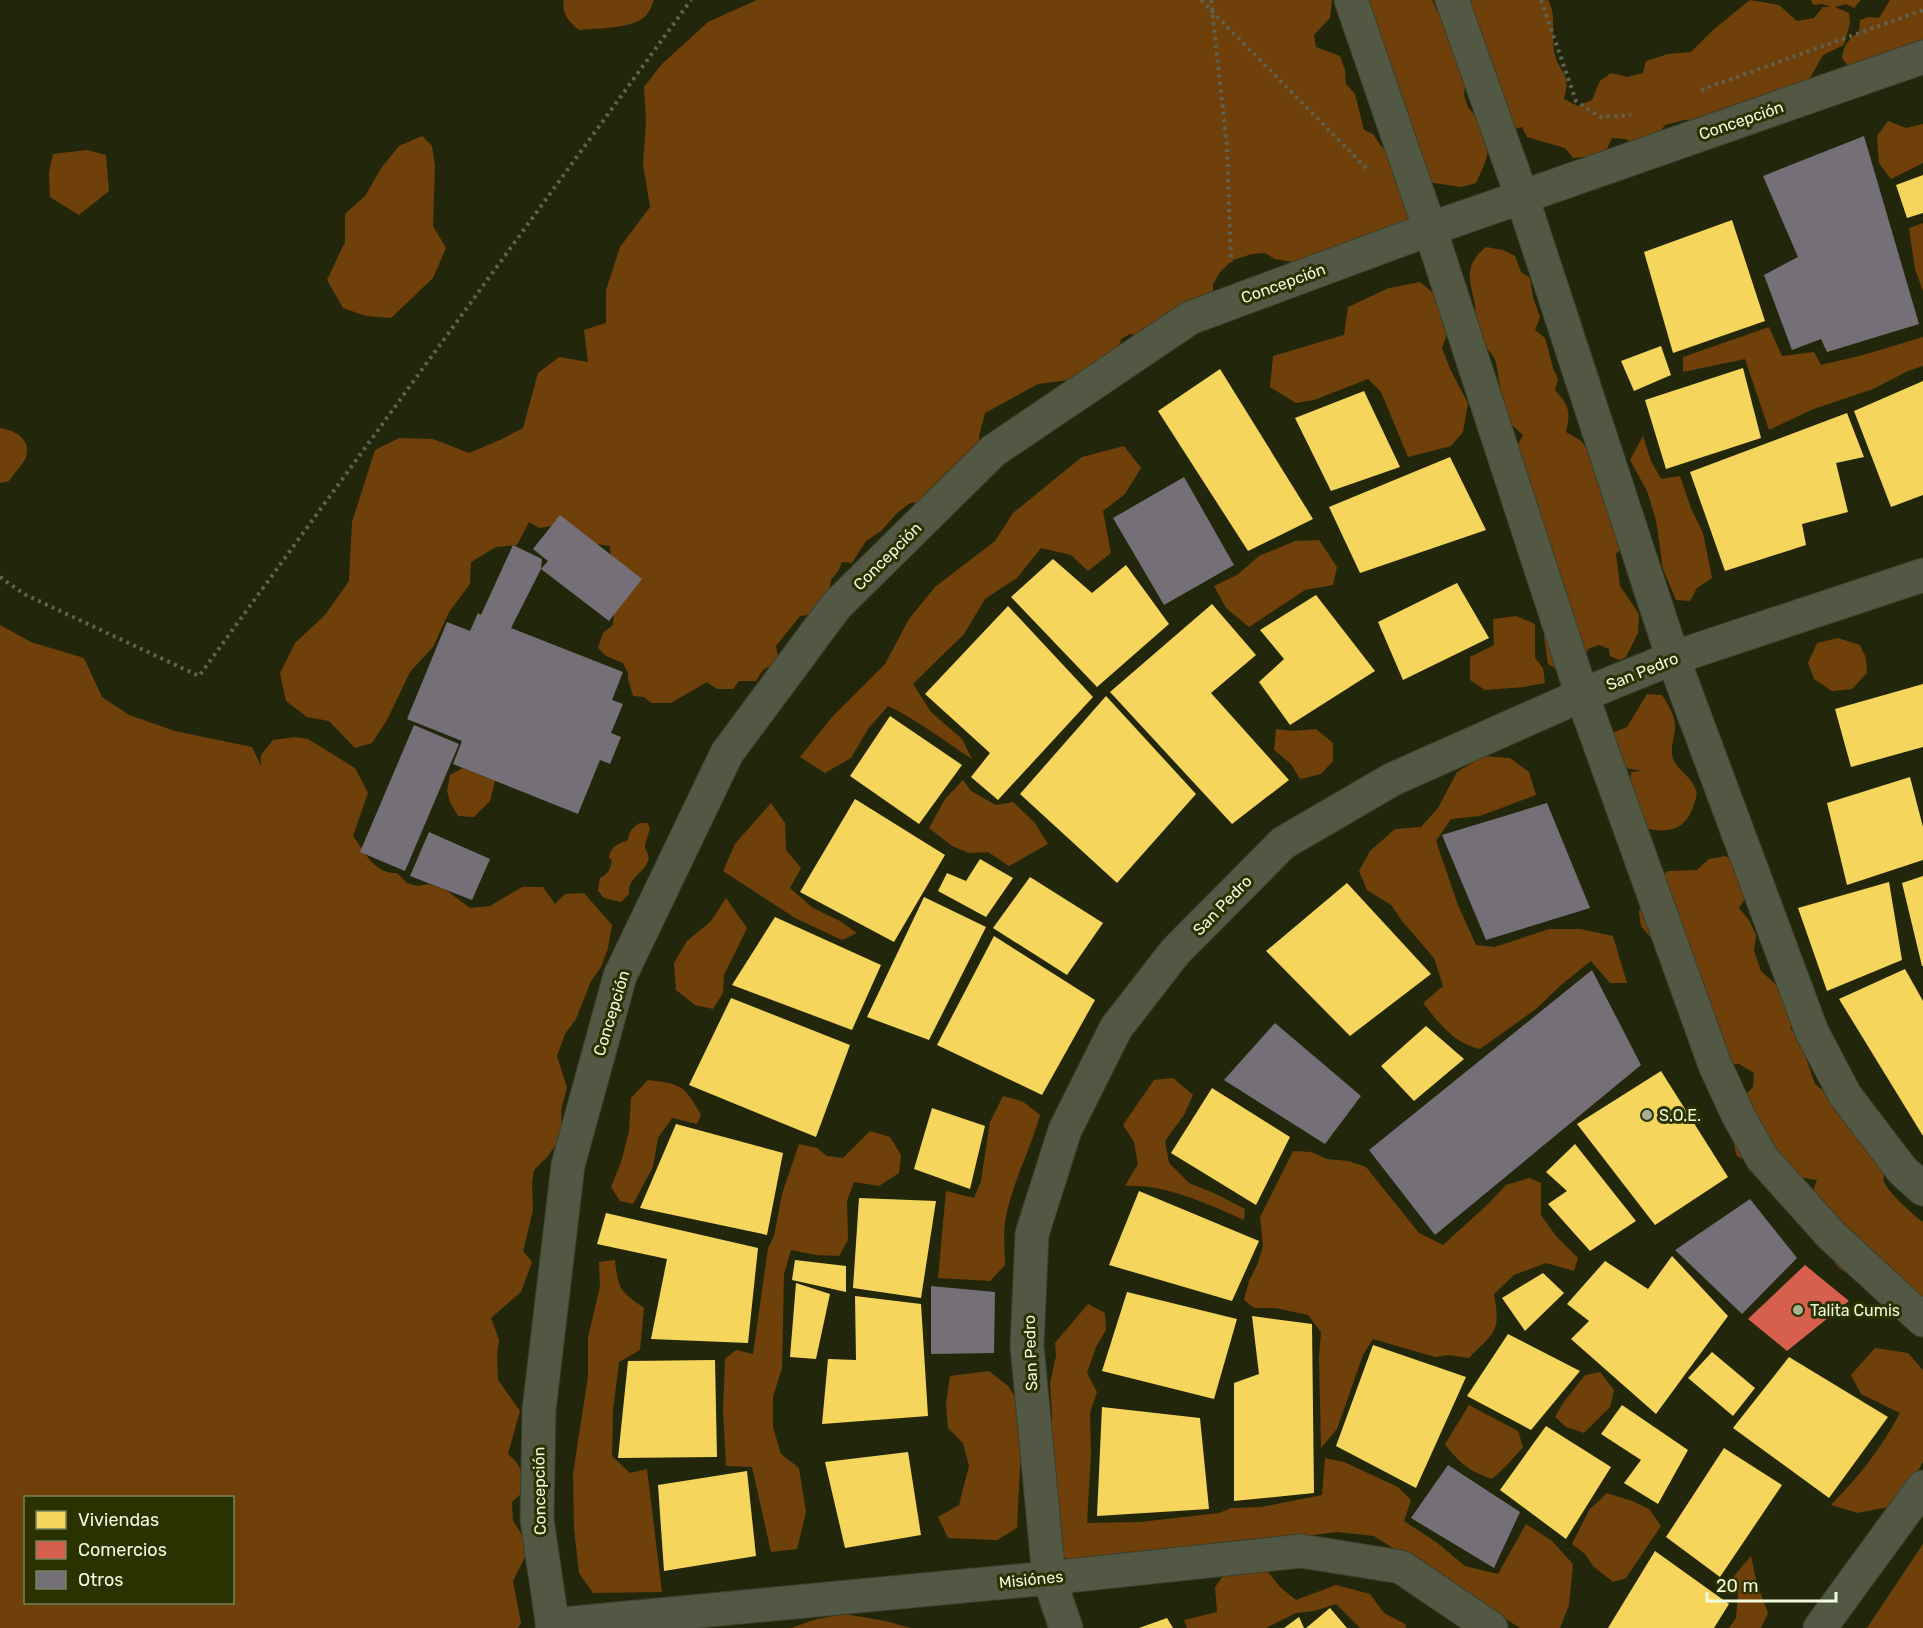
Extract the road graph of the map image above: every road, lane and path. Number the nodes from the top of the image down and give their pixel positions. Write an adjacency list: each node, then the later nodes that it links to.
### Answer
1 (691, 0): 17 (path)
2 (1202, 0): 8 (path)
3 (1211, 0): 8 (path)
4 (1351, 0): 14 (street)
5 (1452, 0): 13 (street)
6 (1542, 0): 11 (path)
7 (1923, 10): 10 (path)
8 (1212, 12): 12 (path); 15 (path)
9 (1923, 57): 13 (street, Concepción)
10 (1698, 91)
11 (1642, 111)
12 (1369, 171)
13 (1522, 197): 14 (street, Concepción); 18 (street)
14 (1430, 229): 15 (street, Concepción); 19 (street)
15 (1233, 302): 24 (street, Concepción)
16 (1923, 576): 18 (street, San Pedro)
17 (0, 577)
18 (1673, 658): 19 (street, San Pedro); 20 (street)
19 (1582, 695): 21 (street); 23 (street, San Pedro)
20 (1923, 1189)
21 (1923, 1320)
22 (1923, 1487): 27 (street)
23 (1049, 1578): 24 (street, Misiónes); 25 (street, San Pedro); 26 (street, Misiónes)
24 (553, 1626)
25 (1066, 1628)
26 (1491, 1628)
27 (1820, 1628)

